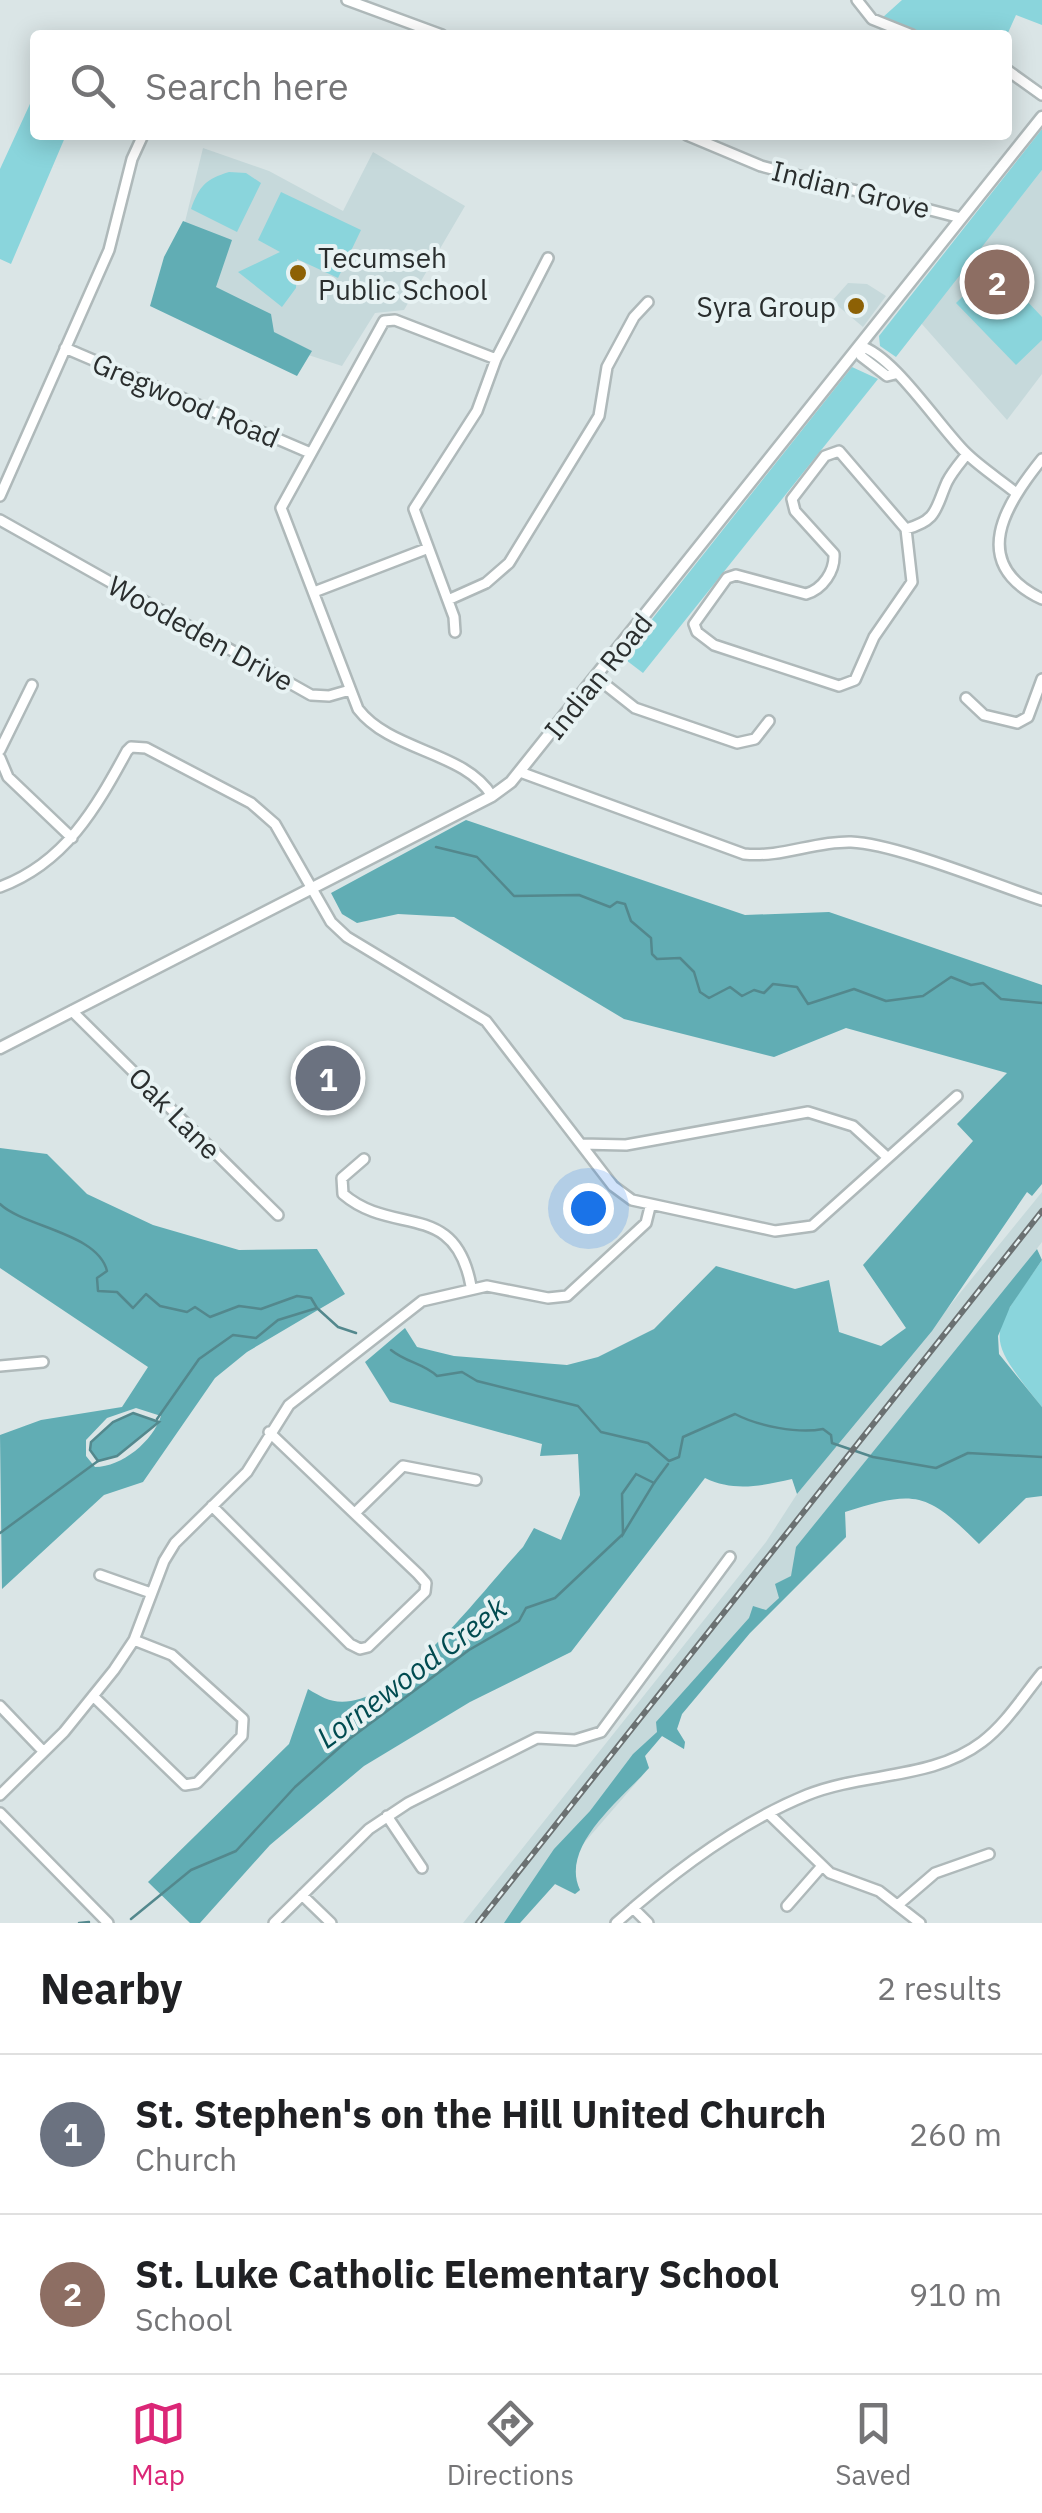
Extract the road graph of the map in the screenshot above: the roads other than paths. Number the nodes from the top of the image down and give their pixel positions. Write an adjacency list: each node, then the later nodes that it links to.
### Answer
1 (347, 0): 3 (street)
2 (857, 0): 4 (street)
3 (428, 30)
4 (900, 30)
5 (1012, 74): 6 (street)
6 (1042, 95)
7 (1042, 117): 10 (street, Indian Road)
8 (140, 140): 14 (street)
9 (699, 140): 10 (street, Indian Grove)
10 (961, 218): 13 (street, Indian Road)
11 (548, 258): 15 (street)
12 (648, 302): 26 (street)
13 (860, 346): 17 (street); 28 (street, Indian Road)
14 (65, 348): 16 (street, Gregwood Road); 20 (street)
15 (496, 359): 16 (street); 23 (street)
16 (308, 452): 24 (street)
17 (966, 454): 19 (street); 22 (street)
18 (1042, 459): 19 (street)
19 (1015, 492): 25 (street)
20 (0, 496)
21 (0, 520): 31 (street, Woodeden Drive)
22 (906, 529): 22 (street)
23 (426, 549): 24 (street); 26 (street)
24 (314, 592): 31 (street)
25 (1042, 598)
26 (448, 600): 27 (street)
27 (455, 632)
28 (597, 678): 33 (street); 36 (street, Indian Road)
29 (1042, 678): 32 (street)
30 (32, 684): 34 (street)
31 (350, 690): 37 (street)
32 (966, 698)
33 (769, 722)
34 (0, 750)
35 (0, 758): 38 (street)
36 (520, 772): 37 (street, Indian Road); 41 (street)
37 (492, 796): 40 (street, Indian Road)
38 (72, 838): 39 (street); 40 (street)
39 (0, 886)
40 (310, 889): 42 (street, Indian Road); 45 (street)
41 (1042, 900)
42 (72, 1011): 43 (street, Indian Road); 49 (street, Oak Lane)
43 (0, 1048)
44 (957, 1096): 46 (street)
45 (581, 1144): 46 (street); 48 (street)
46 (888, 1157): 48 (street)
47 (364, 1160): 50 (street)
48 (650, 1207): 50 (street)
49 (278, 1215)
50 (471, 1286): 53 (street)
51 (43, 1362): 52 (street)
52 (0, 1366)
53 (269, 1432): 55 (street); 56 (street)
54 (476, 1480): 56 (street)
55 (212, 1506): 56 (street); 59 (street)
56 (356, 1512)
57 (730, 1557): 68 (street)
58 (100, 1575): 59 (street)
59 (151, 1593): 60 (street)
60 (134, 1640): 62 (street); 62 (street)
61 (1042, 1672): 67 (street)
62 (93, 1696): 64 (street)
63 (0, 1706): 64 (street)
64 (43, 1751): 65 (street)
65 (0, 1795)
66 (0, 1813): 76 (street)
67 (768, 1814): 70 (street); 75 (street)
68 (388, 1816): 71 (street); 72 (street)
69 (989, 1854): 73 (street)
70 (822, 1866): 73 (street); 74 (street)
71 (422, 1868)
72 (302, 1895): 77 (street); 78 (street)
73 (899, 1904): 81 (street)
74 (787, 1906)
75 (634, 1908): 79 (street); 80 (street)
76 (108, 1923)
77 (274, 1923)
78 (330, 1923)
79 (616, 1923)
80 (648, 1923)
81 (920, 1923)

